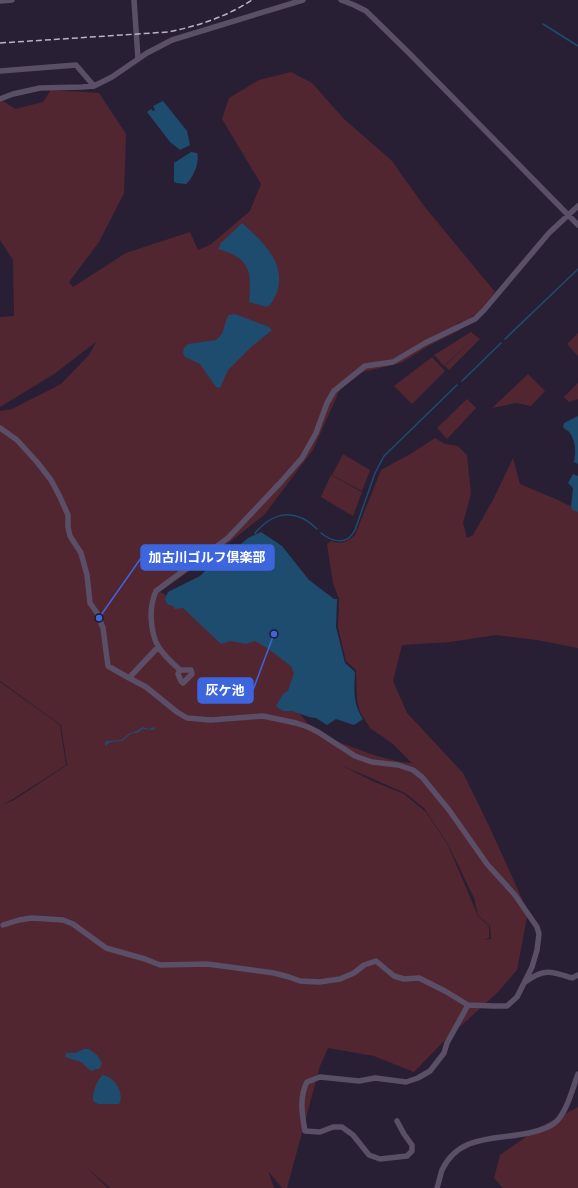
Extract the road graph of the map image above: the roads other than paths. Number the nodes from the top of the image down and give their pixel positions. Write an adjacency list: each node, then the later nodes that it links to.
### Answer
1 (12, 0): 5 (street)
2 (134, 0): 6 (street)
3 (303, 0): 6 (street)
4 (341, 0): 11 (street)
5 (0, 1)
6 (138, 59): 8 (street)
7 (0, 71): 8 (street)
8 (94, 86): 9 (street)
9 (0, 99)
10 (578, 206): 11 (street)
11 (568, 215): 12 (street); 14 (street)
12 (578, 225)
13 (0, 428): 16 (street)
14 (158, 647): 15 (street); 16 (street)
15 (180, 670)
16 (129, 678): 19 (street)
17 (3, 925): 20 (street)
18 (578, 975): 19 (street)
19 (523, 984): 20 (street)
20 (468, 1005): 22 (street)
21 (578, 1074): 23 (street)
22 (397, 1121)
23 (437, 1188)

